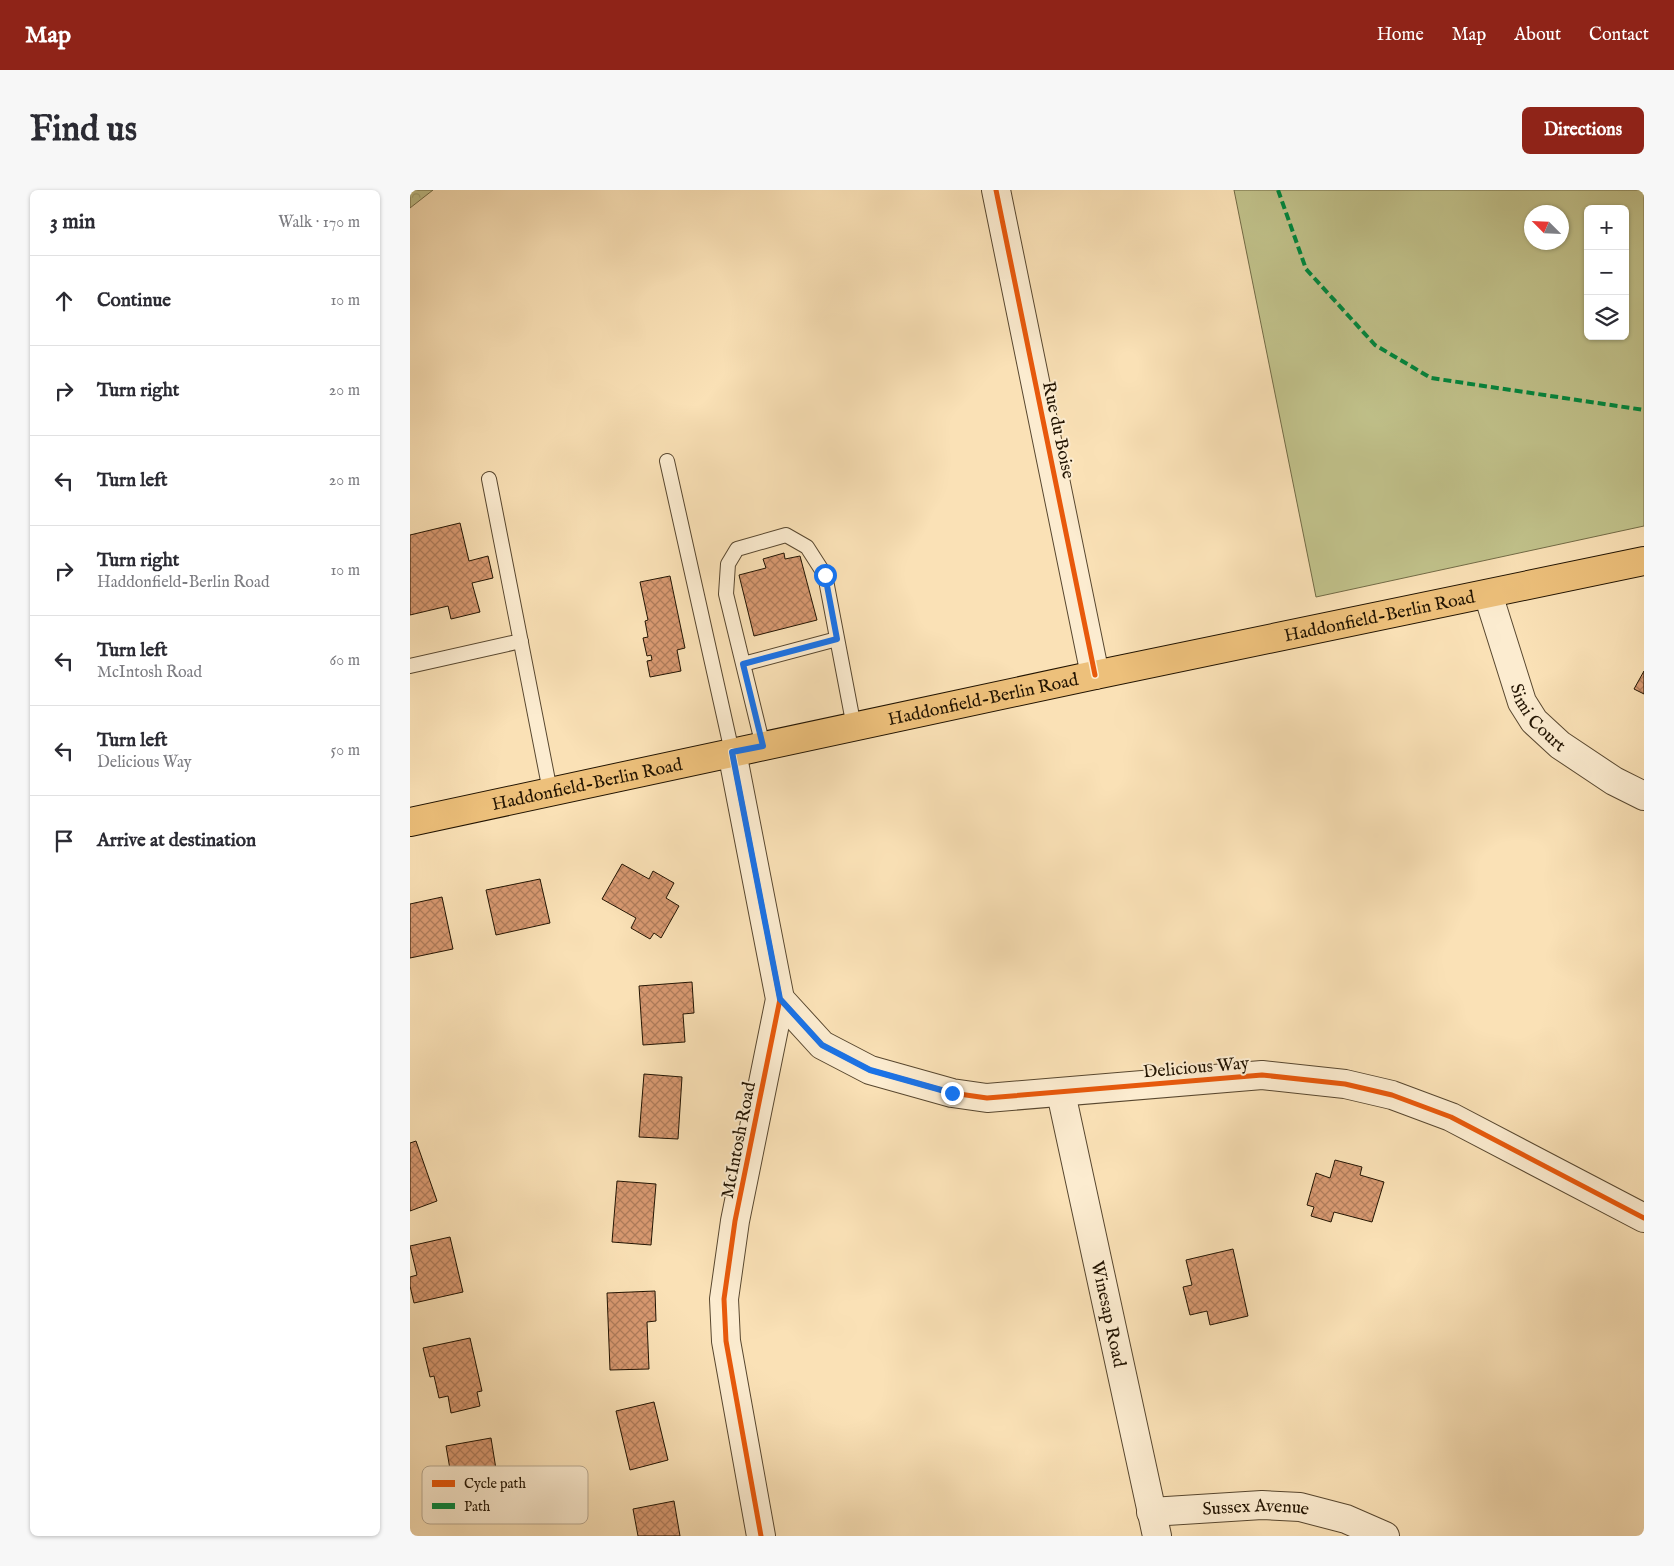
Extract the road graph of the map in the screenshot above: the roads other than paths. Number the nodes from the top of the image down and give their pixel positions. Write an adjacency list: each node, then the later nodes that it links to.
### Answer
1 (996, 190): 10 (street, Rue du Boise)
2 (667, 461): 13 (lane)
3 (489, 479): 7 (lane)
4 (1644, 561): 5 (main road, Haddonfield-Berlin Road)
5 (1488, 594): 10 (main road, Haddonfield-Berlin Road); 15 (street, Simi Court)
6 (837, 639): 8 (lane); 8 (lane); 11 (lane)
7 (521, 641): 9 (lane); 14 (lane)
8 (743, 664): 12 (lane)
9 (410, 666)
10 (1095, 675): 11 (main road, Haddonfield-Berlin Road)
11 (854, 727): 12 (main road, Haddonfield-Berlin Road)
12 (763, 746): 13 (main road, Haddonfield-Berlin Road)
13 (732, 752): 14 (main road, Haddonfield-Berlin Road); 17 (street, McIntosh Road)
14 (550, 791): 16 (main road, Haddonfield-Berlin Road)
15 (1644, 796)
16 (410, 822)
17 (780, 999): 18 (street, Delicious Way); 21 (street, McIntosh Road)
18 (1061, 1093): 19 (street, Delicious Way); 20 (street, Winesap Road)
19 (1644, 1218)
20 (1154, 1524): 22 (street, Sussex Avenue)
21 (761, 1536)
22 (1385, 1536)

